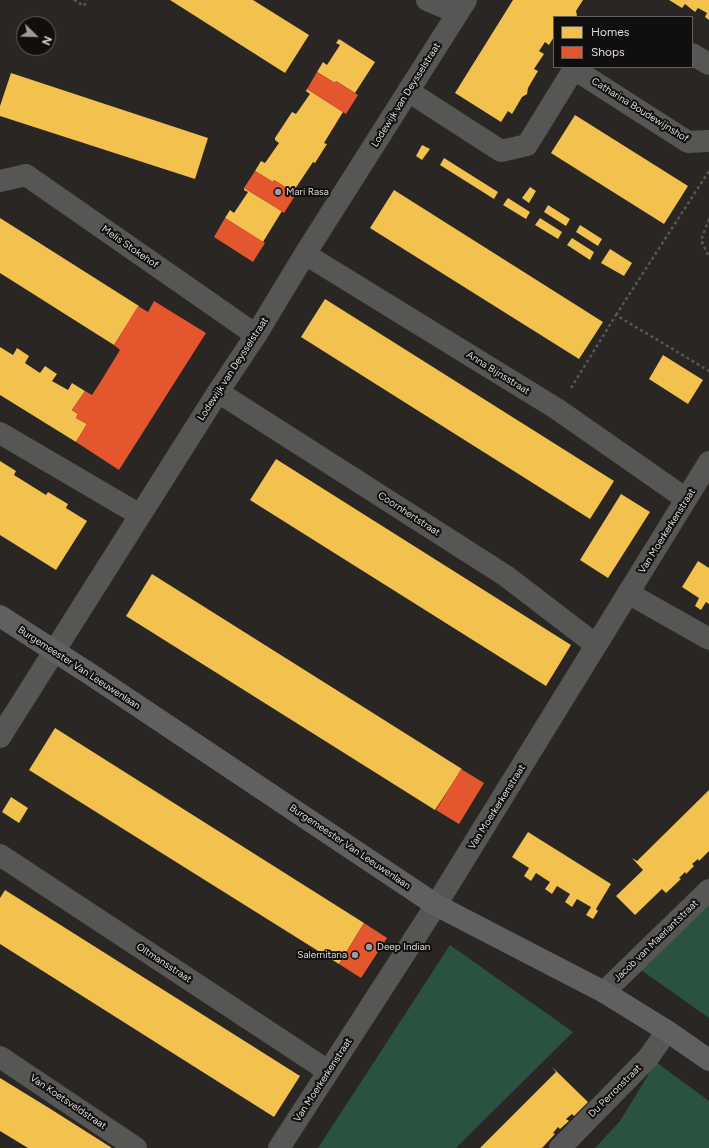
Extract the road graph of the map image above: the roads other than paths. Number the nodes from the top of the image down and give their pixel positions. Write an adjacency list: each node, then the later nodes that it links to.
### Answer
1 (427, 0): 2 (street)
2 (462, 6): 6 (street, Lodewijk van Deysselstraat)
3 (693, 55): 4 (street)
4 (709, 64)
5 (575, 68): 6 (street, Catharina Boudewijnshof); 7 (street, Catharina Boudewijnshof)
6 (408, 91): 9 (street, Lodewijk van Deysselstraat)
7 (709, 142)
8 (0, 182): 10 (street, Melis Stokehof)
9 (305, 254): 10 (street, Lodewijk van Deysselstraat); 14 (street, Anna Bijnsstraat)
10 (256, 335): 11 (street, Lodewijk van Deysselstraat)
11 (218, 392): 15 (street, Lodewijk van Deysselstraat); 19 (street, Coornhertstraat)
12 (0, 432): 15 (street)
13 (709, 462): 14 (street, Van Moerkerkenstraat)
14 (686, 499): 16 (street, Van Moerkerkenstraat)
15 (140, 515): 20 (street, Lodewijk van Deysselstraat)
16 (628, 593): 18 (street); 19 (street, Van Moerkerkenstraat)
17 (0, 616): 20 (street, Burgemeester Van Leeuwenlaan)
18 (709, 639)
19 (596, 645): 24 (street, Van Moerkerkenstraat)
20 (54, 651): 21 (street, Lodewijk van Deysselstraat); 24 (street, Burgemeester Van Leeuwenlaan)
21 (0, 737)
22 (0, 854): 29 (street, Oltmansstraat)
23 (709, 890): 25 (street, Jacob van Maerlantstraat)
24 (436, 904): 25 (street, Burgemeester Van Leeuwenlaan); 29 (street, Van Moerkerkenstraat)
25 (604, 992): 26 (street, Burgemeester Van Leeuwenlaan)
26 (667, 1031): 28 (street, Burgemeester Van Leeuwenlaan); 32 (street, Du Perronstraat)
27 (0, 1057): 30 (street, Van Koetsveldstraat)
28 (709, 1060)
29 (328, 1071): 31 (street, Van Moerkerkenstraat)
30 (136, 1148)
31 (279, 1148)
32 (560, 1148)

